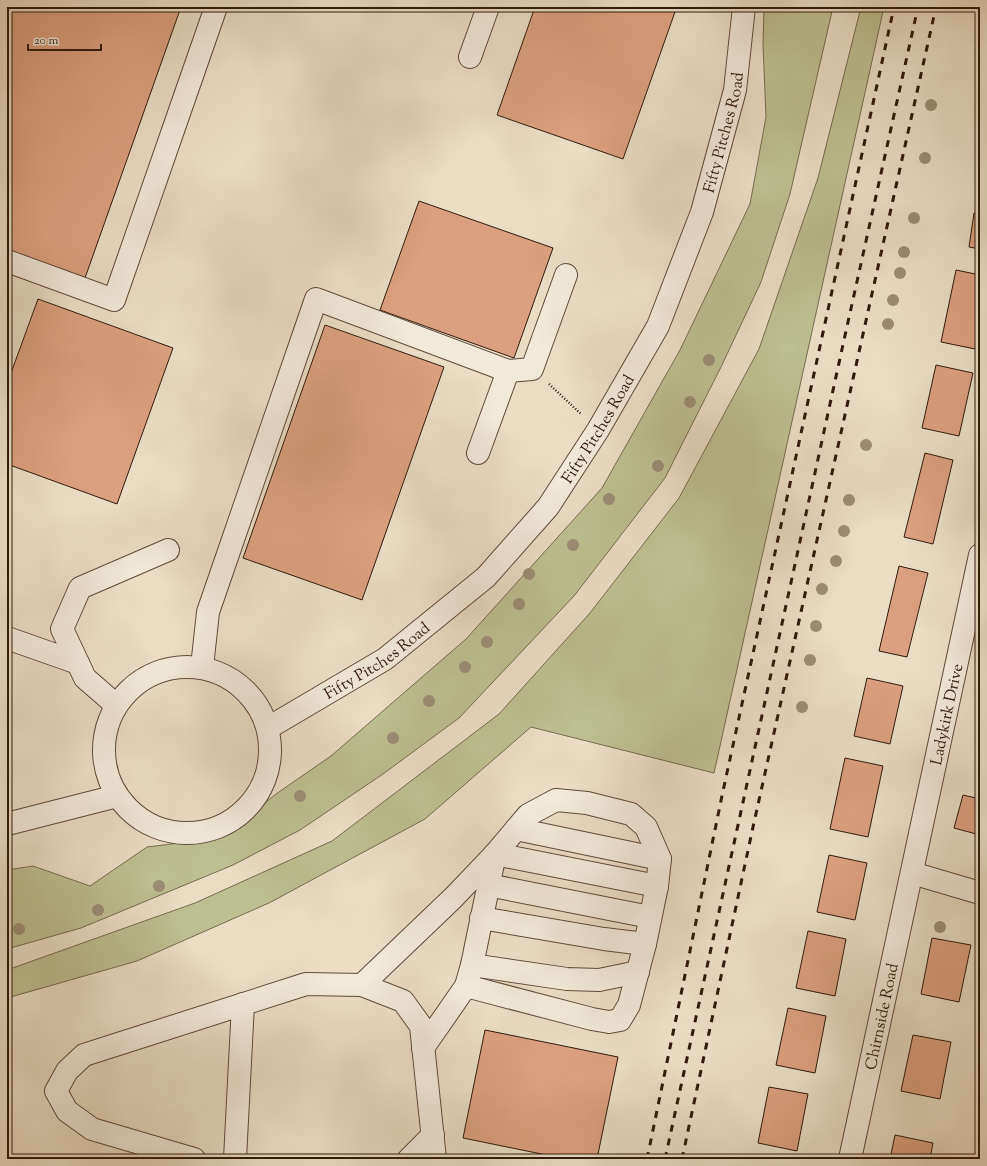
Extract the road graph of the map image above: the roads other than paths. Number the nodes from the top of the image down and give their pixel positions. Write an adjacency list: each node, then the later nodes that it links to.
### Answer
1 (216, 7): 5 (street)
2 (488, 7): 4 (street)
3 (744, 7): 15 (street, Fifty Pitches Road)
4 (470, 57)
5 (7, 260)
6 (566, 275): 7 (street)
7 (508, 371): 8 (street); 13 (street)
8 (478, 453)
9 (168, 550): 12 (street)
10 (980, 555): 21 (street, Ladykirk Drive)
11 (7, 638): 12 (street)
12 (78, 663): 14 (street)
13 (202, 667): 14 (street); 15 (street)
14 (116, 705): 16 (street)
15 (268, 728): 16 (street)
16 (117, 796): 17 (street)
17 (7, 824)
18 (516, 829): 19 (street); 20 (street); 20 (street)
19 (495, 854): 22 (street); 23 (street); 30 (street)
20 (660, 859): 23 (street)
21 (912, 873): 24 (street); 39 (street, Chirnside Road)
22 (488, 885): 25 (street); 26 (street)
23 (657, 886): 25 (street)
24 (980, 893)
25 (650, 917): 27 (street)
26 (481, 918): 27 (street); 28 (street)
27 (646, 944): 29 (street)
28 (472, 965): 29 (street); 31 (street)
29 (638, 972): 31 (street)
30 (362, 985): 32 (street); 33 (street)
31 (466, 986): 33 (street)
32 (243, 1004): 35 (street); 36 (street)
33 (424, 1048): 34 (street)
34 (433, 1136): 37 (street); 38 (street)
35 (194, 1159)
36 (235, 1159)
37 (409, 1159)
38 (435, 1159)
39 (850, 1159)

